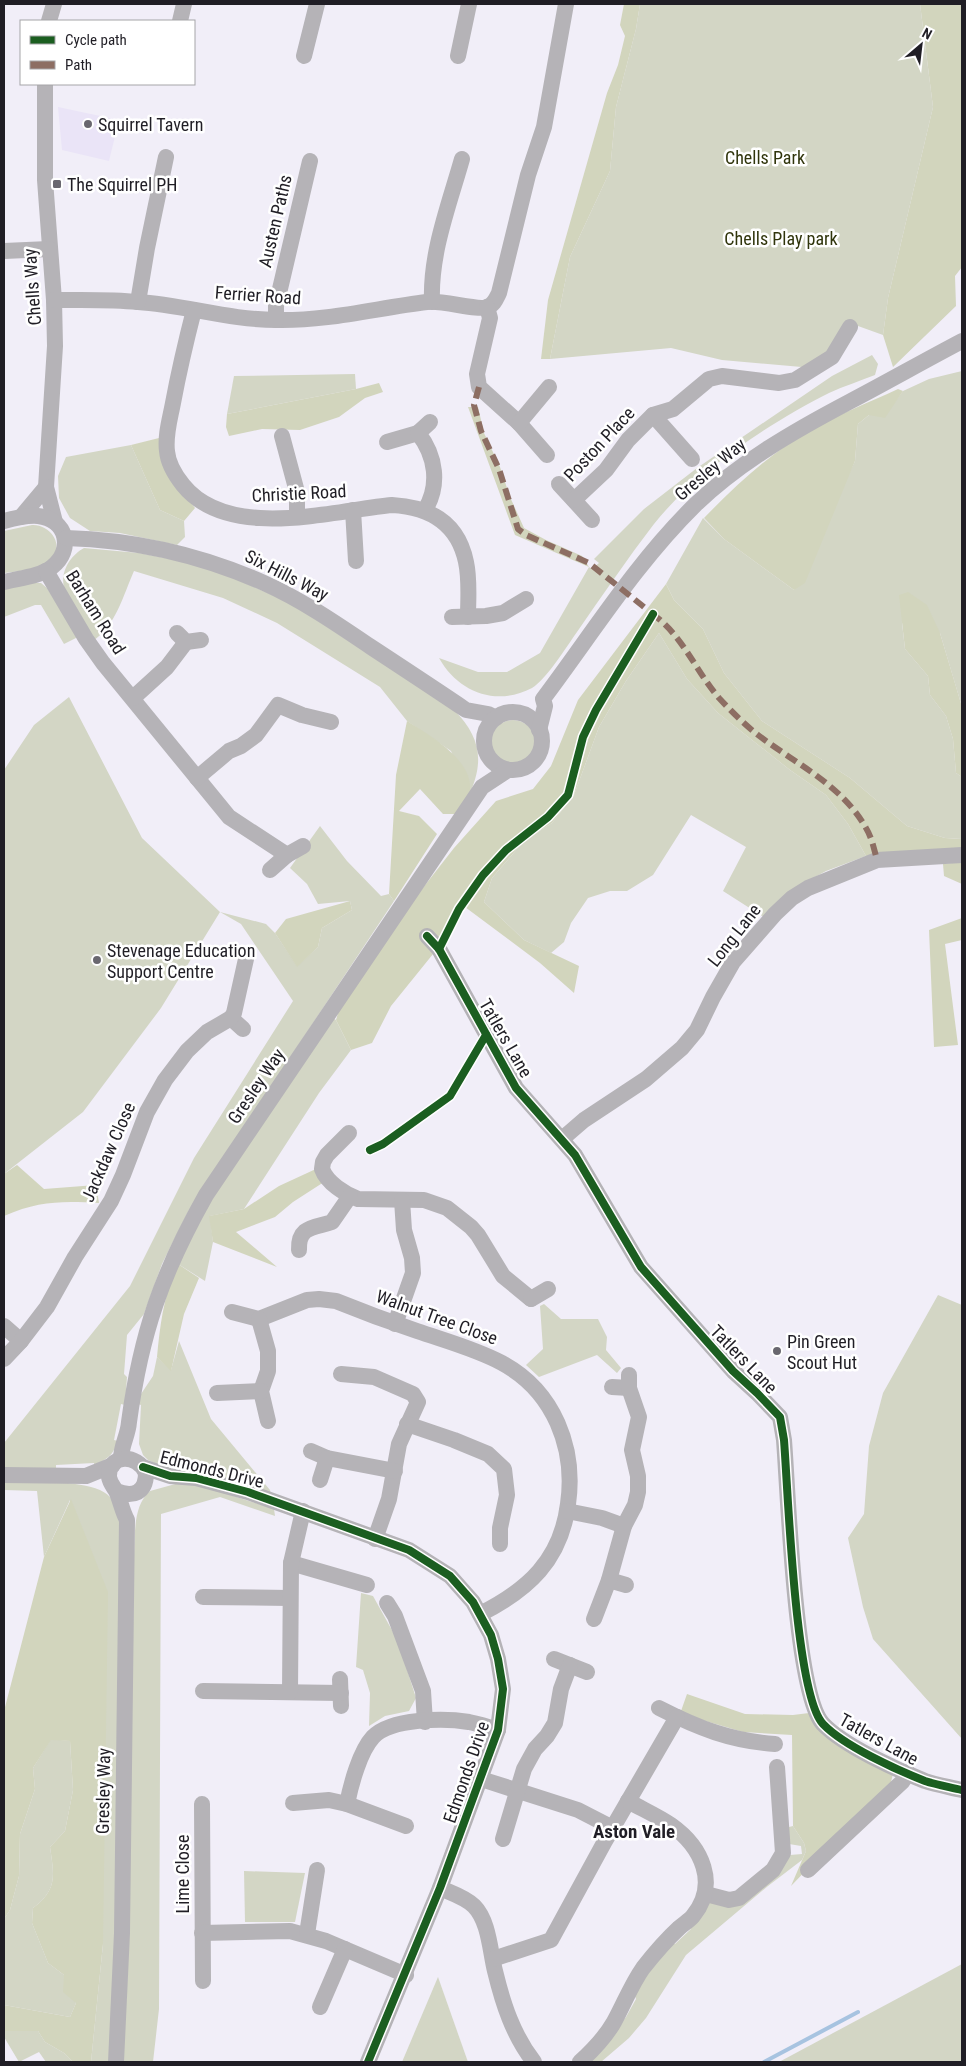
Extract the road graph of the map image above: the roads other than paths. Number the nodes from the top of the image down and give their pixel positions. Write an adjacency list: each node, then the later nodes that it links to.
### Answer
1 (54, 4): 6 (street)
2 (184, 4): 7 (street)
3 (317, 4): 8 (street)
4 (469, 4): 9 (street)
5 (566, 4): 19 (street)
6 (49, 20)
7 (180, 20)
8 (304, 56)
9 (458, 56)
10 (45, 85): 14 (street, Chells Way)
11 (166, 157): 17 (street)
12 (462, 159): 18 (street)
13 (310, 161): 21 (street, Austen Paths)
14 (49, 249): 15 (street); 16 (street, Chells Way)
15 (4, 251)
16 (54, 300): 17 (street, Ferrier Road); 32 (street, Chells Way)
17 (138, 302): 20 (street, Ferrier Road)
18 (432, 302): 19 (street, Ferrier Road); 21 (street, Ferrier Road)
19 (488, 307): 26 (street)
20 (194, 310): 21 (street, Ferrier Road); 36 (street, Christie Road)
21 (276, 320)
22 (850, 327): 25 (street, Poston Place)
23 (962, 341): 48 (street, Gresley Way)
24 (550, 387): 26 (street)
25 (653, 415): 30 (street, Poston Place); 33 (street, Poston Place)
26 (519, 422): 29 (street)
27 (282, 436): 36 (street)
28 (387, 442): 35 (street)
29 (547, 455)
30 (692, 459)
31 (559, 484): 33 (street, Poston Place)
32 (46, 487): 37 (street); 40 (street, Chells Way)
33 (574, 500): 38 (street, Poston Place)
34 (353, 510): 35 (street, Christie Road); 36 (street, Christie Road); 42 (street)
35 (425, 510): 45 (street, Christie Road)
36 (297, 516)
37 (21, 517): 39 (street); 40 (street)
38 (592, 520)
39 (4, 521)
40 (56, 522): 41 (street, Chells Way)
41 (66, 538): 43 (street); 49 (street, Six Hills Way)
42 (356, 561)
43 (46, 571): 44 (street); 47 (street, Barham Road)
44 (4, 582)
45 (526, 599)
46 (188, 638): 47 (street)
47 (133, 698): 57 (street, Barham Road)
48 (543, 700): 50 (street); 53 (street, Gresley Way)
49 (466, 710): 51 (street, Six Hills Way); 54 (street, Six Hills Way)
50 (515, 712): 51 (street); 53 (street)
51 (496, 718): 54 (street)
52 (335, 722): 57 (street)
53 (540, 730): 56 (street, Gresley Way)
54 (484, 735): 55 (street, Gresley Way)
55 (487, 754): 56 (street); 58 (street, Gresley Way)
56 (508, 770): 58 (street, Gresley Way)
57 (197, 778): 60 (street, Barham Road)
58 (482, 787): 85 (street, Gresley Way)
59 (303, 846): 60 (street)
60 (287, 855): 62 (street)
61 (962, 855): 66 (street, Long Lane)
62 (270, 870)
63 (427, 936): 66 (street, Tatlers Lane)
64 (246, 959): 75 (street, Jackdaw Close)
65 (349, 1133): 67 (street)
66 (562, 1139): 118 (street, Tatlers Lane)
67 (350, 1196): 68 (street); 69 (street)
68 (402, 1200): 70 (street); 73 (street)
69 (299, 1250)
70 (548, 1289)
71 (232, 1312): 72 (street)
72 (259, 1319): 73 (street, Walnut Tree Close); 79 (street)
73 (395, 1324): 94 (street, Walnut Tree Close)
74 (4, 1326): 75 (street)
75 (22, 1341): 76 (street, Jackdaw Close)
76 (4, 1359)
77 (341, 1374): 82 (street)
78 (612, 1387): 96 (street)
79 (261, 1391): 80 (street); 81 (street)
80 (217, 1393)
81 (268, 1421)
82 (407, 1424): 86 (street); 97 (street)
83 (311, 1451): 84 (street)
84 (327, 1458): 86 (street); 90 (street)
85 (128, 1462): 88 (street); 89 (street, Edmonds Drive); 91 (street, Gresley Way); 92 (street, Gresley Way)
86 (395, 1471): 98 (street)
87 (4, 1475): 88 (street)
88 (86, 1476): 91 (street)
89 (170, 1476): 92 (street, Edmonds Drive); 93 (street, Edmonds Drive)
90 (320, 1480)
91 (114, 1488): 92 (street); 95 (street, Gresley Way)
92 (139, 1490): 95 (street, Gresley Way)
93 (303, 1511): 98 (street, Edmonds Drive); 99 (street)
94 (567, 1511): 96 (street); 106 (street, Walnut Tree Close)
95 (126, 1520): 140 (street, Gresley Way)
96 (624, 1526): 100 (street)
97 (496, 1533)
98 (375, 1539): 106 (street, Edmonds Drive)
99 (291, 1563): 101 (street); 104 (street)
100 (609, 1580): 102 (street); 107 (street)
101 (367, 1585)
102 (626, 1585)
103 (214, 1593): 104 (street)
104 (290, 1598): 109 (street)
105 (396, 1610): 114 (street)
106 (480, 1614): 115 (street, Edmonds Drive)
107 (594, 1619)
108 (587, 1672): 121 (street)
109 (290, 1692): 110 (street); 111 (street)
110 (341, 1693)
111 (213, 1695)
112 (659, 1708): 113 (street)
113 (677, 1717): 116 (street); 122 (street)
114 (425, 1722): 115 (street); 124 (street)
115 (498, 1730): 119 (street, Edmonds Drive)
116 (775, 1744)
117 (777, 1767): 132 (street)
118 (908, 1773): 120 (street, Tatlers Lane); 130 (street, Tatlers Lane)
119 (481, 1779): 121 (street); 131 (street, Edmonds Drive)
120 (962, 1790)
121 (517, 1792): 127 (street); 128 (street)
122 (628, 1801): 127 (street); 132 (street)
123 (292, 1803): 124 (street)
124 (347, 1804): 126 (street)
125 (207, 1811): 133 (street, Lime Close)
126 (397, 1827)
127 (613, 1828): 136 (street)
128 (504, 1839)
129 (317, 1870): 134 (street)
130 (808, 1870)
131 (440, 1888): 136 (street); 138 (street, Edmonds Drive)
132 (706, 1894): 143 (street)
133 (202, 1933): 134 (street, Lime Close); 137 (street, Lime Close)
134 (307, 1934): 135 (street, Lime Close)
135 (345, 1949): 138 (street, Lime Close); 139 (street)
136 (492, 1960): 142 (street)
137 (206, 1971)
138 (406, 1975): 141 (street, Edmonds Drive)
139 (320, 2007)
140 (116, 2062)
141 (368, 2062)
142 (534, 2062)
143 (580, 2062)

